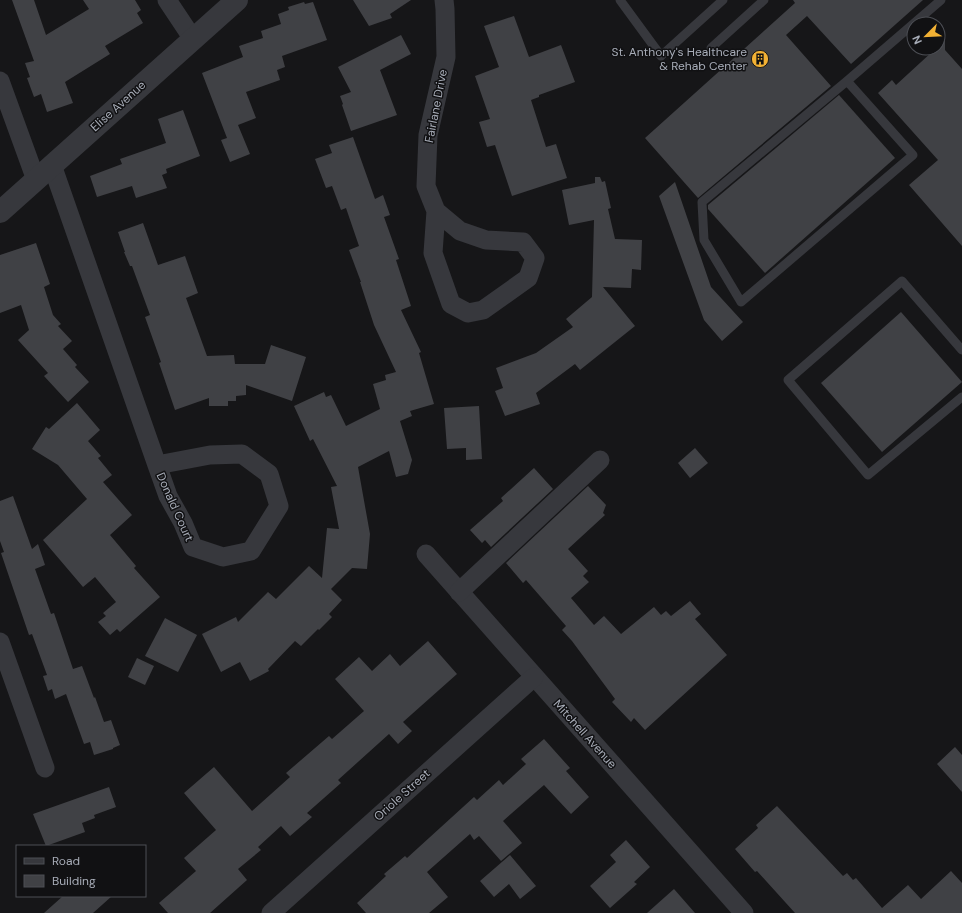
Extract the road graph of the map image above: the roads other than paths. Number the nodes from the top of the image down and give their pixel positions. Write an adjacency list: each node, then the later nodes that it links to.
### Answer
1 (167, 0): 8 (street)
2 (237, 0): 8 (street, Elise Avenue)
3 (444, 0): 13 (street, Fairlane Drive)
4 (620, 0): 5 (lane)
5 (723, 0)
6 (764, 0): 9 (lane)
7 (942, 0): 11 (lane)
8 (193, 39): 12 (street, Elise Avenue)
9 (711, 48)
10 (0, 81): 12 (street, Donald Court)
11 (847, 81): 11 (lane)
12 (44, 172): 14 (street, Elise Avenue); 18 (street, Donald Court)
13 (436, 211): 13 (street, Fairlane Drive)
14 (0, 212)
15 (962, 350): 16 (lane)
16 (962, 396)
17 (600, 460): 20 (street)
18 (157, 465): 18 (street, Donald Court)
19 (426, 554): 20 (street, Mitchell Avenue)
20 (460, 592): 22 (street, Mitchell Avenue)
21 (0, 642): 23 (street)
22 (534, 677): 24 (street, Oriole Street); 25 (street, Mitchell Avenue)
23 (45, 768)
24 (271, 913)
25 (744, 913)

